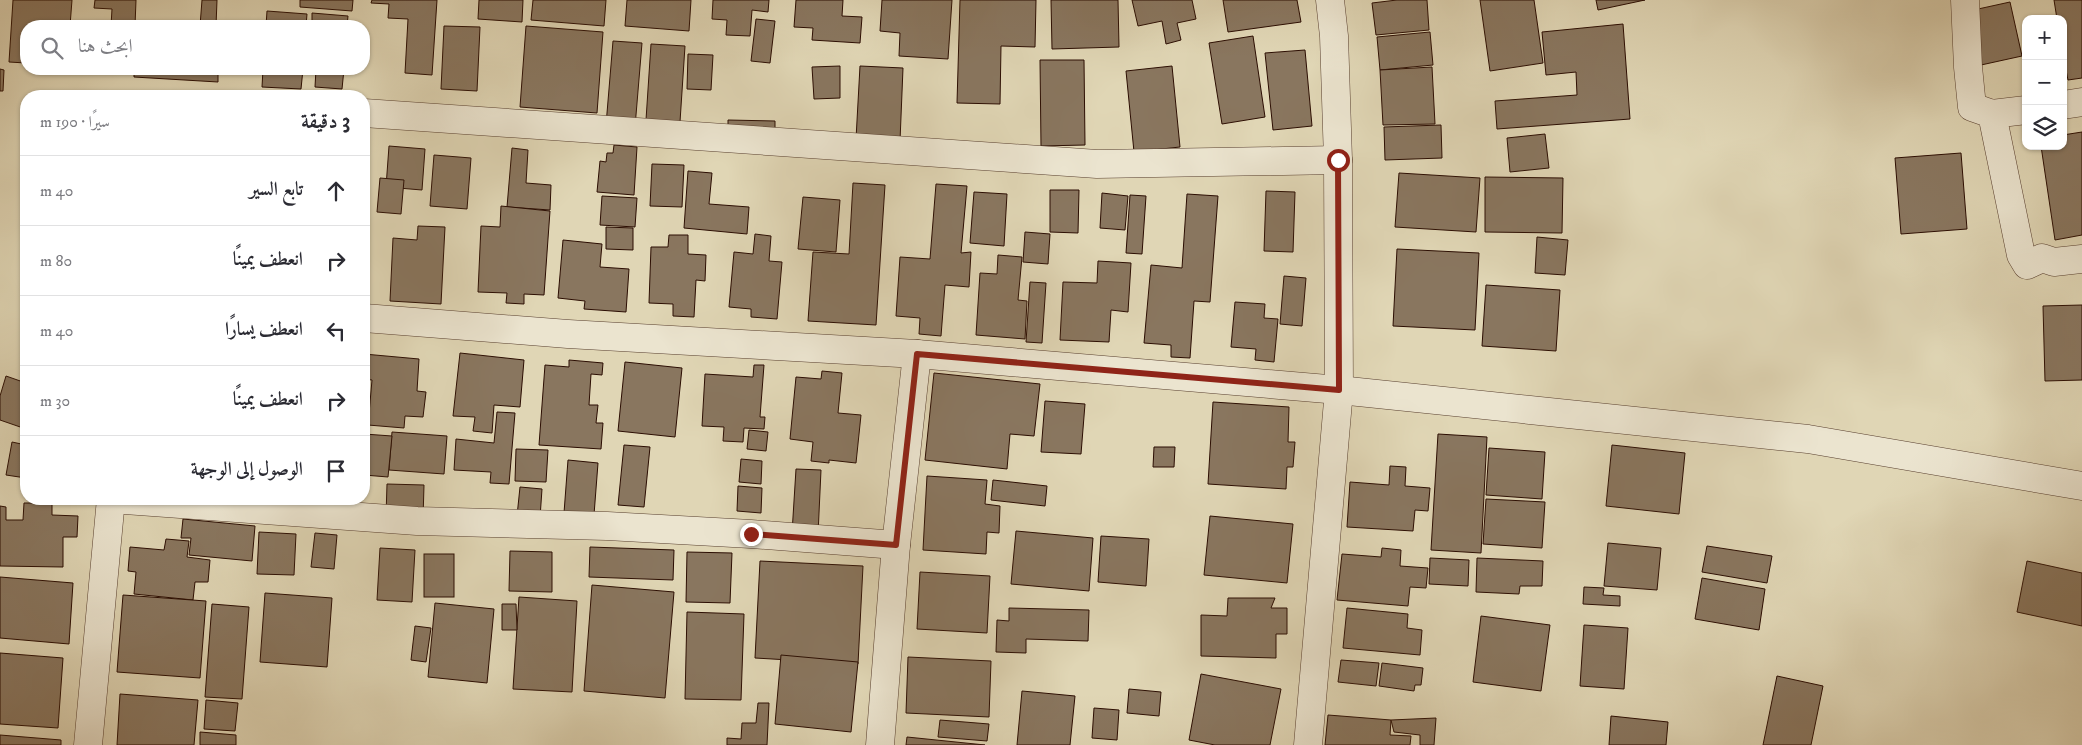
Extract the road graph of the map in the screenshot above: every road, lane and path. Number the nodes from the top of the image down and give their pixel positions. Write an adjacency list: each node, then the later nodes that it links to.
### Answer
1 (1330, 0): 8 (street)
2 (1966, 0): 7 (street)
3 (2082, 102): 4 (street)
4 (2067, 104)
5 (2022, 110): 7 (street)
6 (370, 113): 8 (street)
7 (1992, 114): 9 (street)
8 (1338, 160): 12 (street)
9 (2082, 259)
10 (370, 318): 11 (street)
11 (917, 354): 12 (street); 16 (street)
12 (1339, 390): 13 (street); 19 (street)
13 (2082, 486)
14 (110, 505): 17 (street)
15 (194, 505): 16 (street)
16 (896, 545): 18 (street)
17 (88, 745)
18 (880, 745)
19 (1308, 745)

